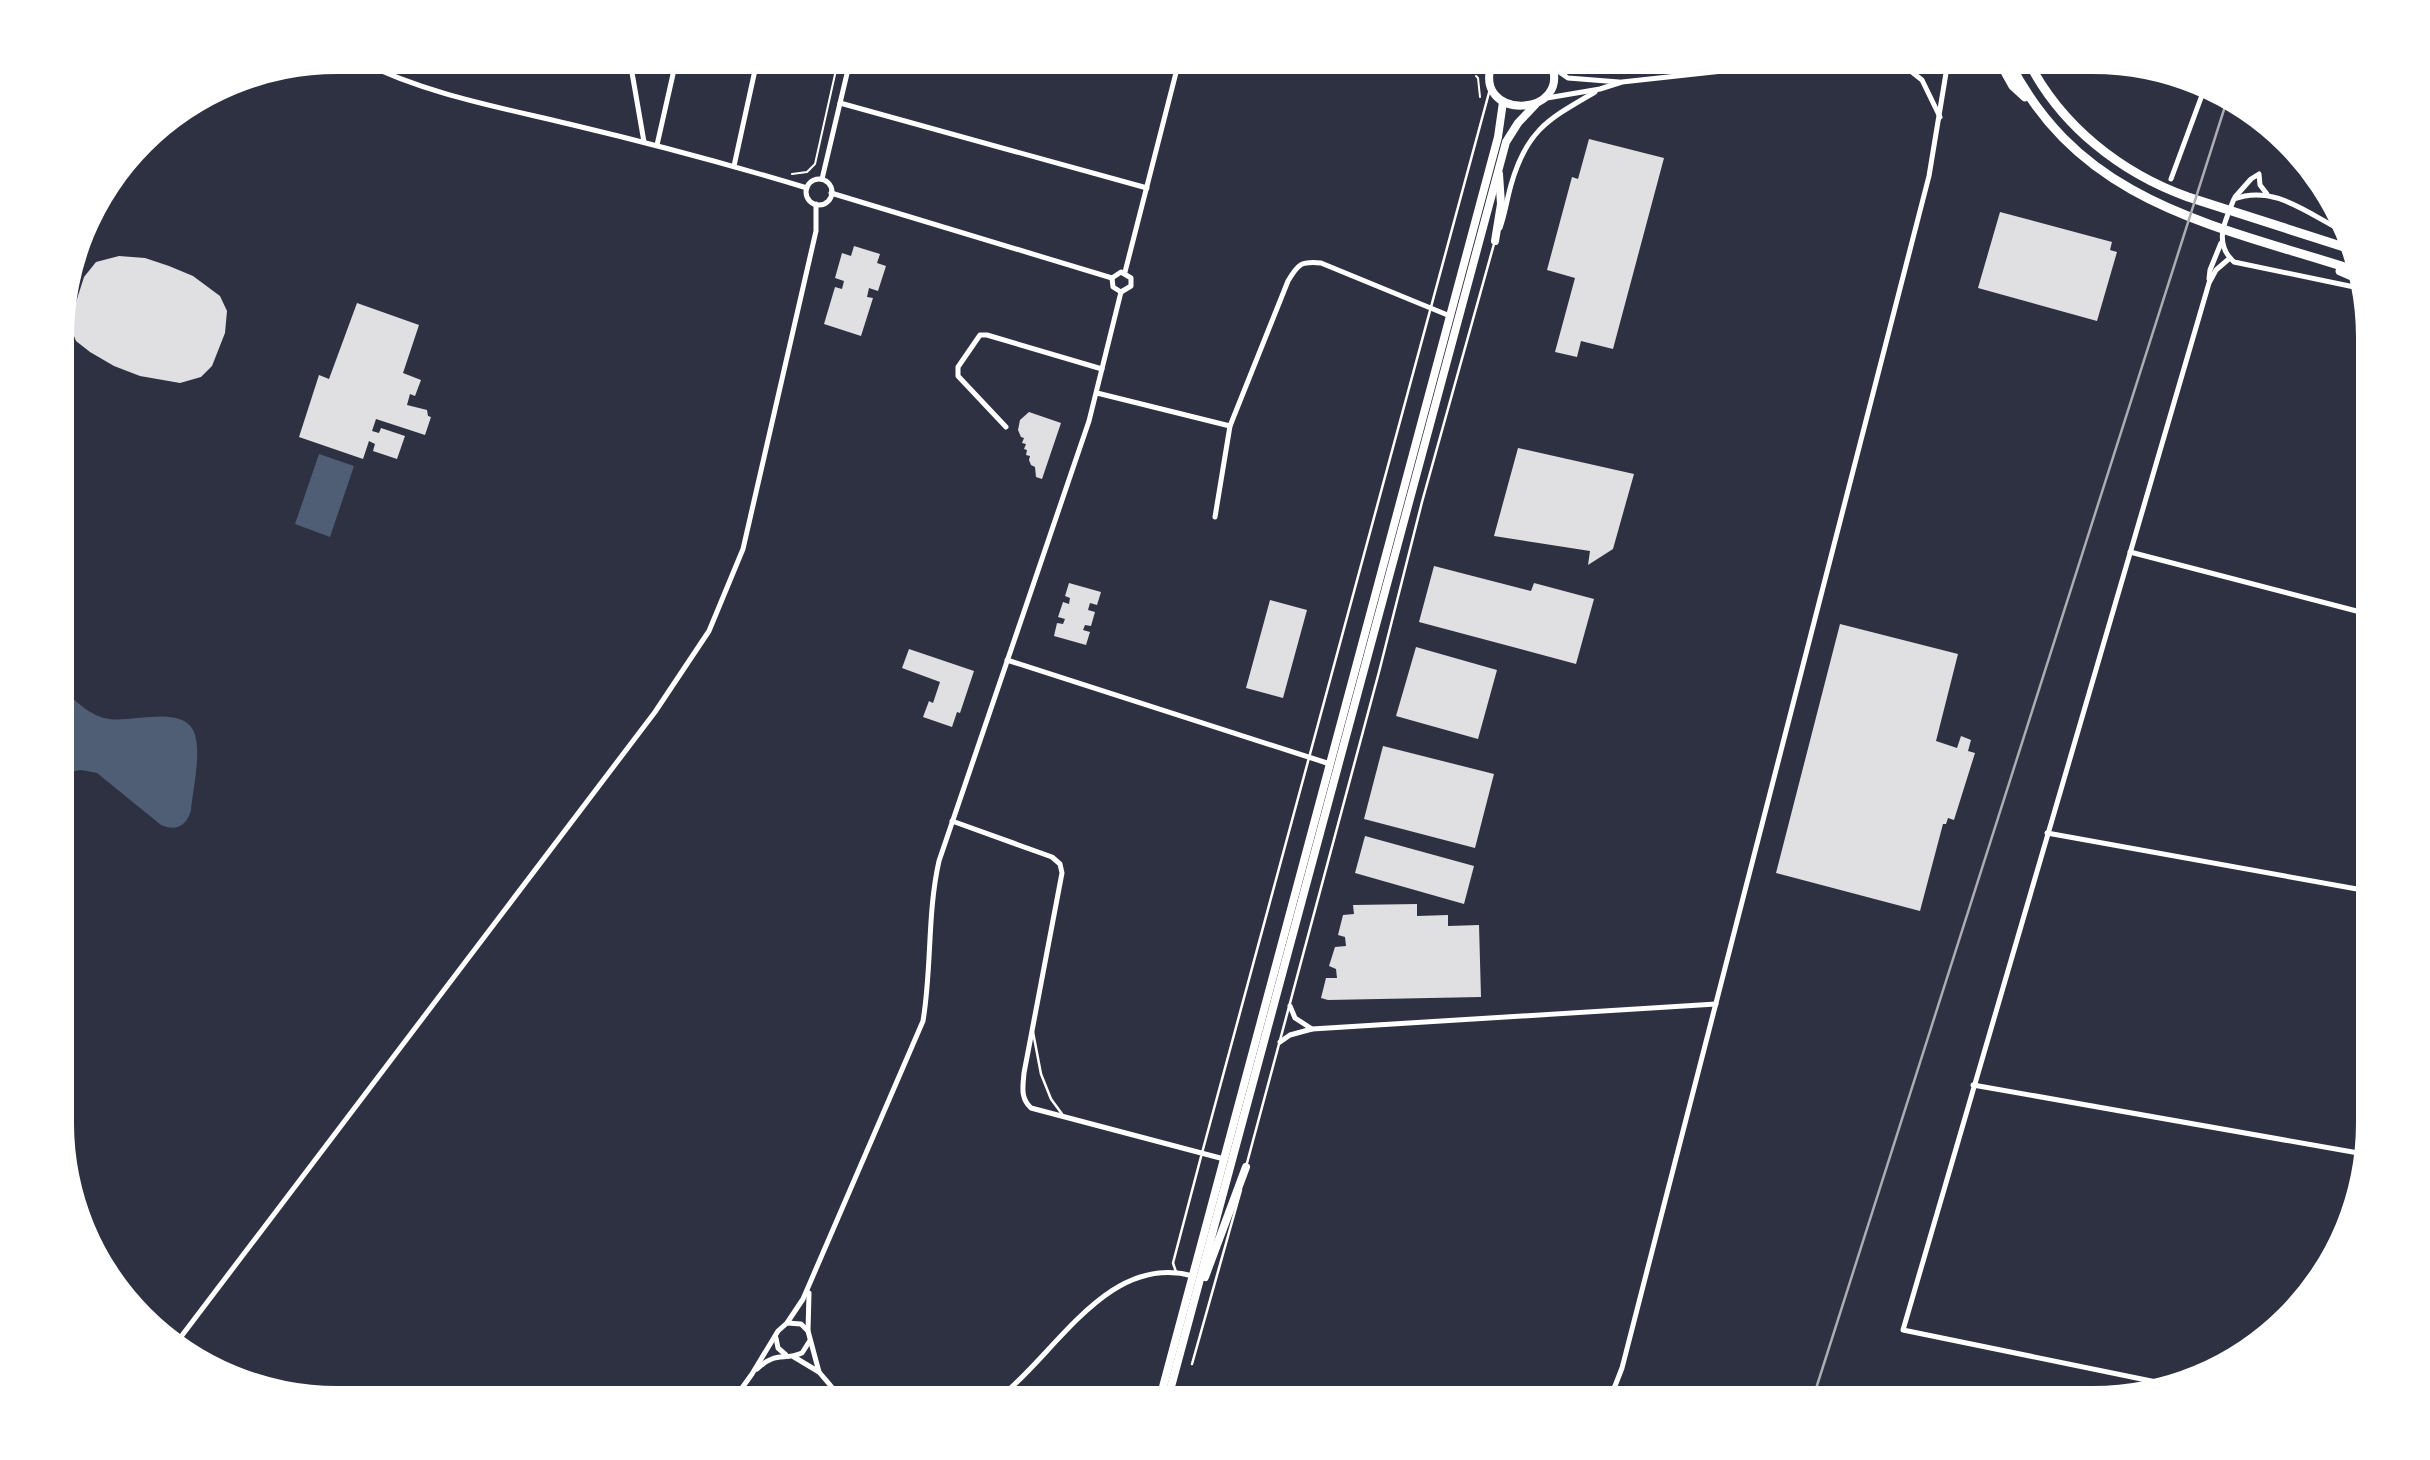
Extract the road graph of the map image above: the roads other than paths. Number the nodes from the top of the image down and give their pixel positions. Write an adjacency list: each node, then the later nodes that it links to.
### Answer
1 (386, 74): 26 (street)
2 (632, 74): 26 (street)
3 (673, 74): 27 (street)
4 (754, 74): 28 (street)
5 (847, 74): 22 (street)
6 (1176, 74): 32 (street)
7 (1490, 74): 17 (main road)
8 (1551, 74): 20 (main road)
9 (1563, 74): 16 (street)
10 (1696, 74): 16 (street)
11 (1915, 74): 25 (street)
12 (1946, 74): 25 (street)
13 (2006, 74): 23 (highway)
14 (2016, 74): 23 (highway)
15 (2036, 74): 41 (highway)
16 (1622, 82): 18 (street)
17 (1492, 86): 21 (main road); 51 (lane)
18 (1600, 89): 20 (street); 39 (street)
19 (2201, 97): 31 (street)
20 (1544, 99): 24 (main road)
21 (1503, 102): 24 (main road); 52 (main road)
22 (840, 103): 30 (street); 32 (street)
23 (2032, 103): 42 (highway)
24 (1535, 104): 29 (main road)
25 (1940, 117): 66 (street)
26 (644, 142): 27 (street)
27 (657, 145): 28 (street)
28 (734, 166): 33 (street)
29 (1498, 171): 39 (main road); 80 (main road)
30 (822, 179): 33 (street); 34 (street)
31 (2171, 179)
32 (1147, 187): 45 (street)
33 (807, 188): 37 (street)
34 (831, 193): 37 (street); 47 (street)
35 (2267, 194): 36 (street); 36 (street); 38 (street)
36 (2234, 199): 40 (street)
37 (816, 204): 83 (street)
38 (2331, 225)
39 (1495, 241): 67 (lane)
40 (2222, 242): 43 (street); 48 (street)
41 (2340, 245)
42 (2301, 253): 44 (highway); 46 (highway)
43 (2230, 258): 48 (street); 49 (street)
44 (2348, 268)
45 (1125, 272): 47 (street); 50 (street)
46 (2349, 275)
47 (1112, 278): 50 (street)
48 (2209, 283): 58 (street)
49 (2351, 286)
50 (1121, 292): 53 (street)
51 (1431, 309): 52 (street); 55 (street); 61 (lane)
52 (1450, 316): 62 (main road)
53 (1102, 369): 54 (street); 56 (street)
54 (1097, 393): 55 (street); 60 (street)
55 (1230, 426): 57 (street)
56 (1006, 427)
57 (1214, 517)
58 (2130, 552): 59 (street); 64 (street)
59 (2356, 611)
60 (1007, 660): 61 (street); 63 (street)
61 (1310, 759): 62 (street); 74 (lane)
62 (1331, 765): 75 (main road)
63 (952, 821): 68 (street); 79 (street)
64 (2047, 833): 65 (street); 71 (street)
65 (2356, 889)
66 (1716, 1004): 69 (street); 96 (street)
67 (1290, 1006): 69 (street); 70 (lane)
68 (1032, 1029): 72 (lane); 72 (street)
69 (1312, 1029): 70 (street)
70 (1280, 1042): 76 (lane)
71 (1973, 1085): 73 (street); 90 (street)
72 (1064, 1117): 74 (street)
73 (2355, 1152)
74 (1202, 1153): 75 (street); 77 (lane)
75 (1224, 1159): 78 (main road)
76 (1246, 1167): 80 (main road); 87 (lane)
77 (1176, 1272): 78 (street); 93 (street)
78 (1193, 1276): 94 (main road)
79 (812, 1277): 81 (street); 82 (street)
80 (1191, 1312): 95 (main road)
81 (787, 1323): 82 (street); 84 (street)
82 (808, 1331): 85 (street)
83 (182, 1336)
84 (776, 1336): 86 (street); 89 (street)
85 (809, 1341): 86 (street); 88 (street)
86 (789, 1356): 88 (street); 89 (street)
87 (1192, 1364)
88 (819, 1372): 92 (street)
89 (752, 1374): 91 (street)
90 (2148, 1380)
91 (743, 1387)
92 (832, 1387)
93 (1010, 1387)
94 (1163, 1387)
95 (1171, 1387)
96 (1614, 1387)

